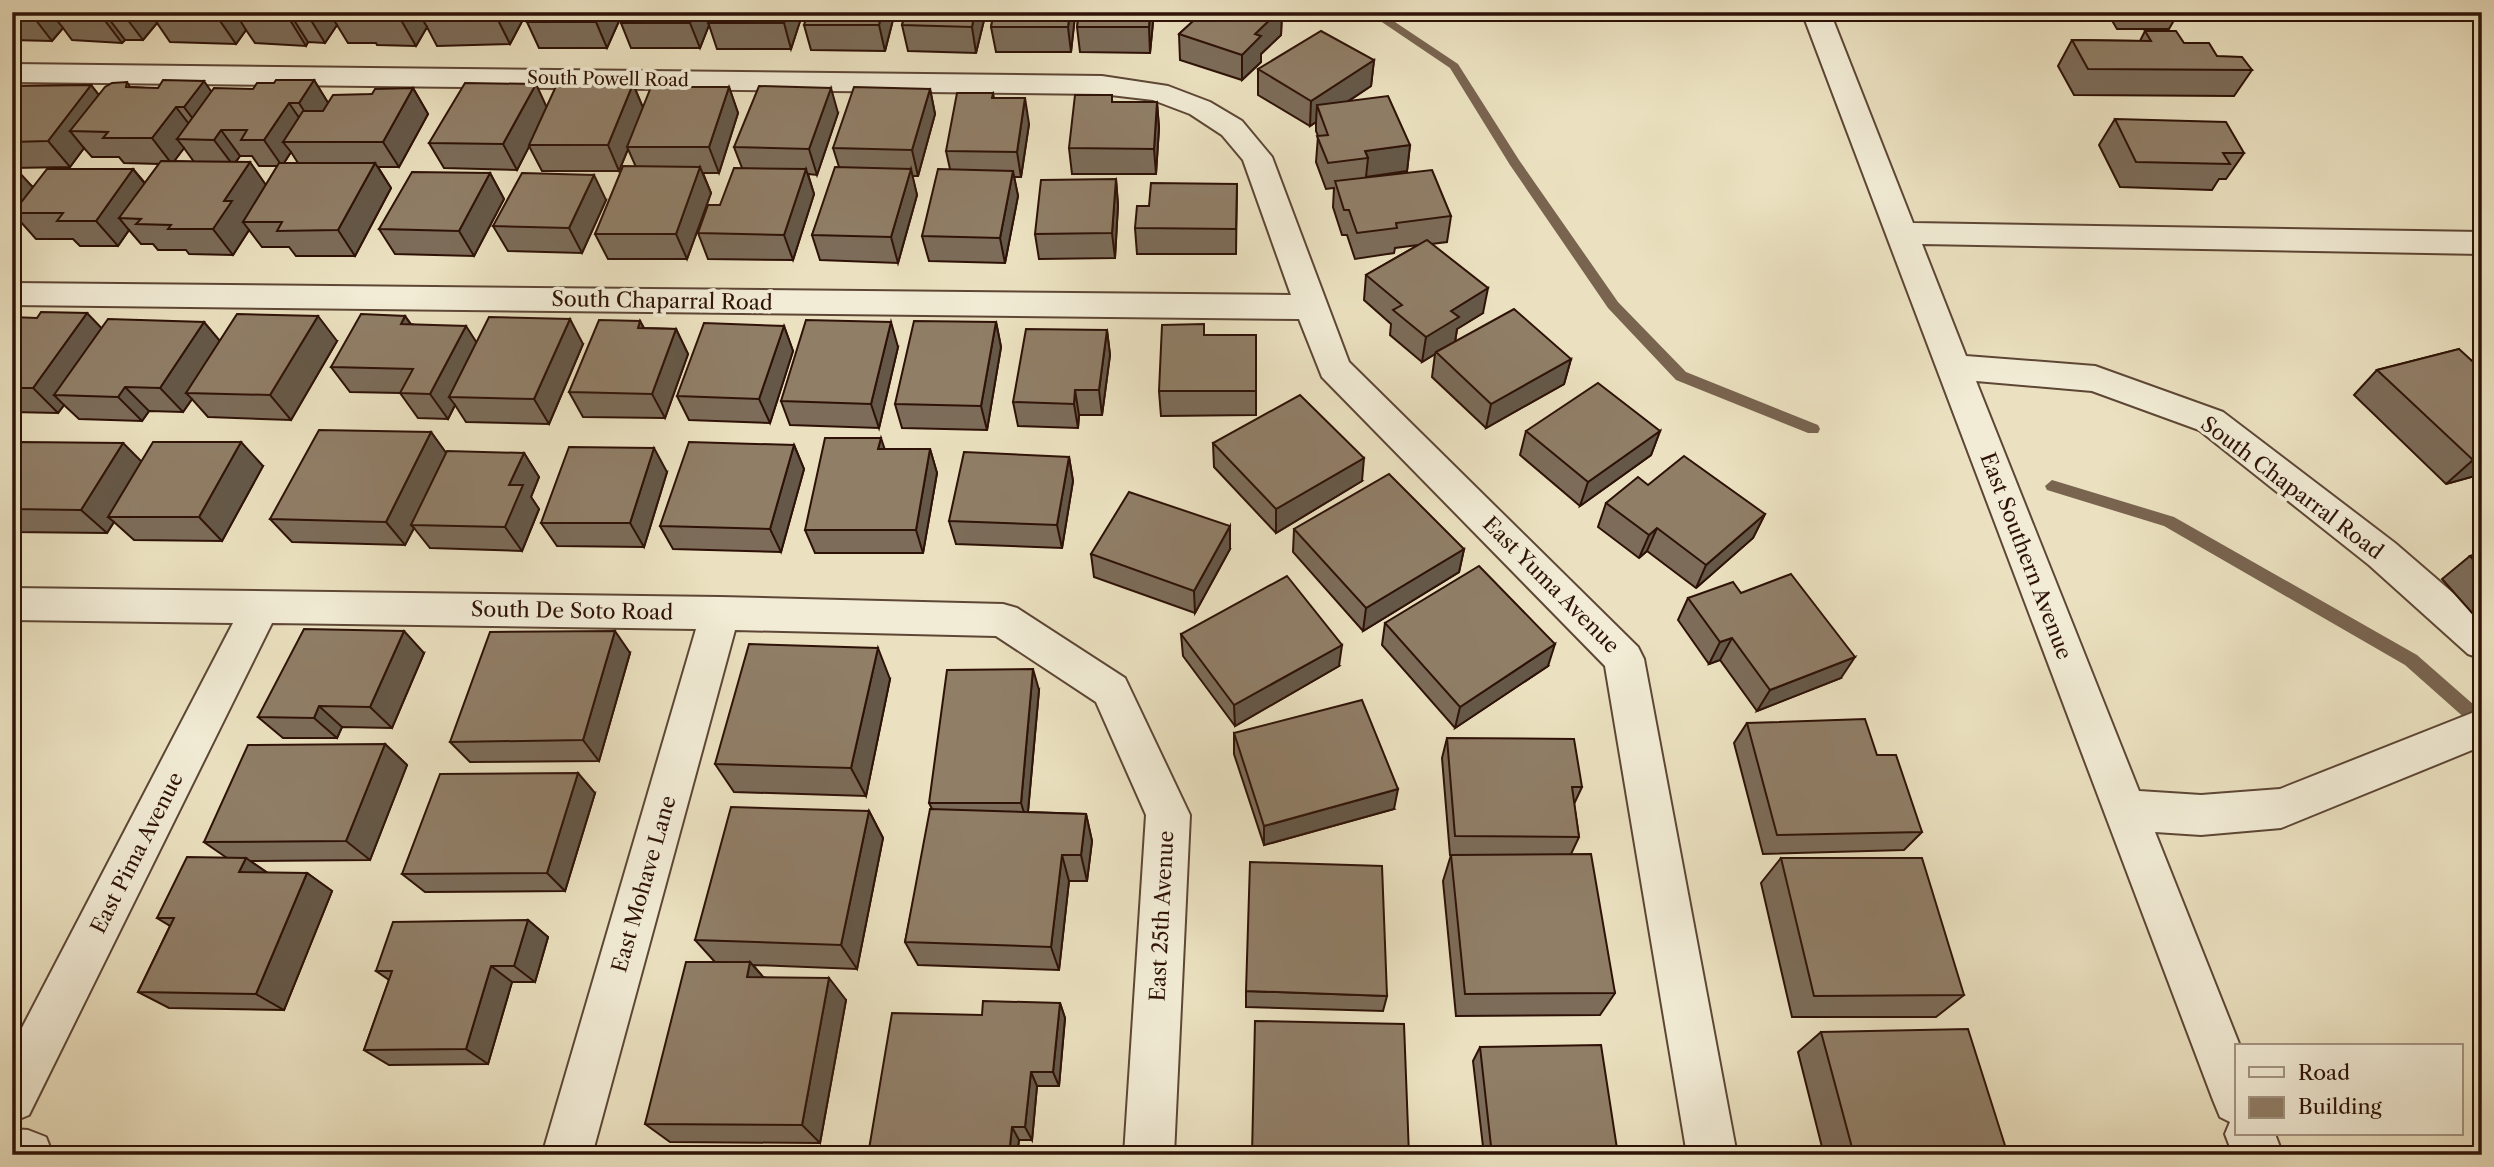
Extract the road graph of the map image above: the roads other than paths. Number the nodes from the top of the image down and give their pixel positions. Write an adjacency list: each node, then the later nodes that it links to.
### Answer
1 (1816, 12): 4 (street, East Southern Avenue)
2 (12, 73): 3 (street, South Powell Road)
3 (1200, 108): 7 (street, East Yuma Avenue)
4 (1902, 233): 5 (street); 8 (street, East Southern Avenue)
5 (2482, 243)
6 (12, 294): 7 (street, South Chaparral Road)
7 (1311, 307): 23 (street, East Yuma Avenue)
8 (1953, 367): 12 (street, South Chaparral Road); 15 (street, East Southern Avenue)
9 (12, 604): 10 (street, South De Soto Road)
10 (261, 607): 11 (street, South De Soto Road); 17 (street, East Pima Avenue)
11 (720, 613): 13 (street, South De Soto Road); 21 (street, East Mohave Lane)
12 (2482, 642)
13 (1111, 690): 22 (street, East 25th Avenue)
14 (2482, 727): 15 (street)
15 (2124, 810): 16 (street, East Southern Avenue)
16 (2235, 1095)
17 (12, 1098)
18 (2251, 1136): 24 (street)
19 (12, 1154): 20 (street)
20 (27, 1155)
21 (567, 1155)
22 (1149, 1155)
23 (1712, 1155)
24 (2258, 1155)

